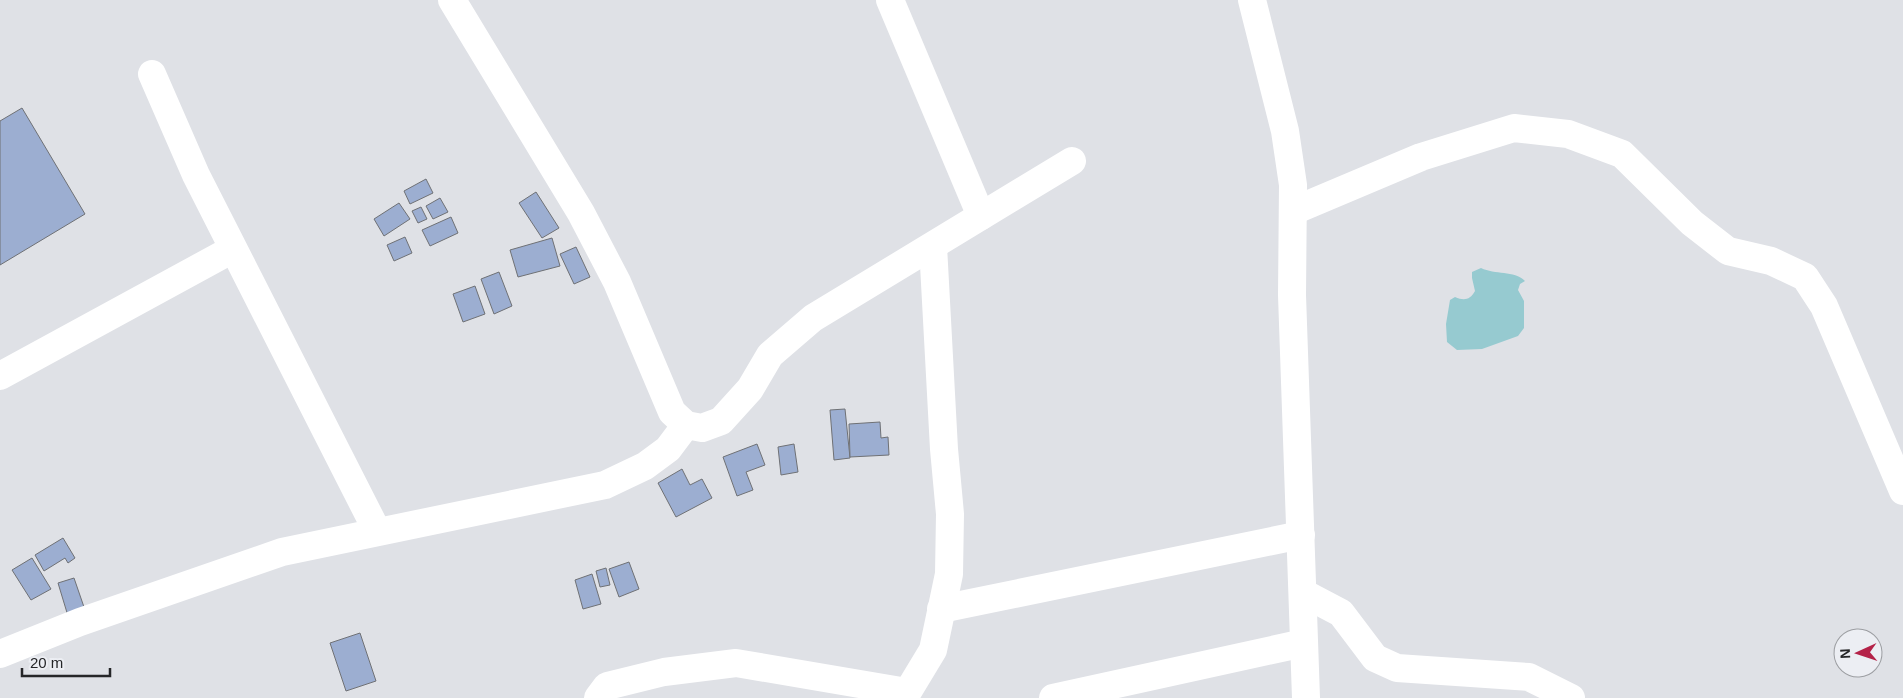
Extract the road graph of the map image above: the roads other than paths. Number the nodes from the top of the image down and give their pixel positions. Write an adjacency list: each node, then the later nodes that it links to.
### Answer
1 (452, 0): 11 (street)
2 (890, 0): 7 (street)
3 (1252, 0): 6 (street)
4 (152, 74): 9 (street)
5 (1072, 161): 7 (street)
6 (1293, 211): 12 (street); 14 (street)
7 (981, 216): 8 (street)
8 (933, 246): 11 (street); 16 (street)
9 (233, 249): 10 (street); 13 (street)
10 (0, 376)
11 (686, 424): 13 (street)
12 (1903, 491)
13 (376, 532): 18 (street)
14 (1301, 535): 15 (street); 16 (street)
15 (1303, 593): 17 (street); 24 (street)
16 (941, 609): 20 (street)
17 (1304, 643): 22 (street); 23 (street)
18 (0, 654)
19 (799, 685): 20 (street); 21 (street)
20 (905, 695)
21 (598, 698)
22 (1053, 698)
23 (1306, 698)
24 (1571, 698)

